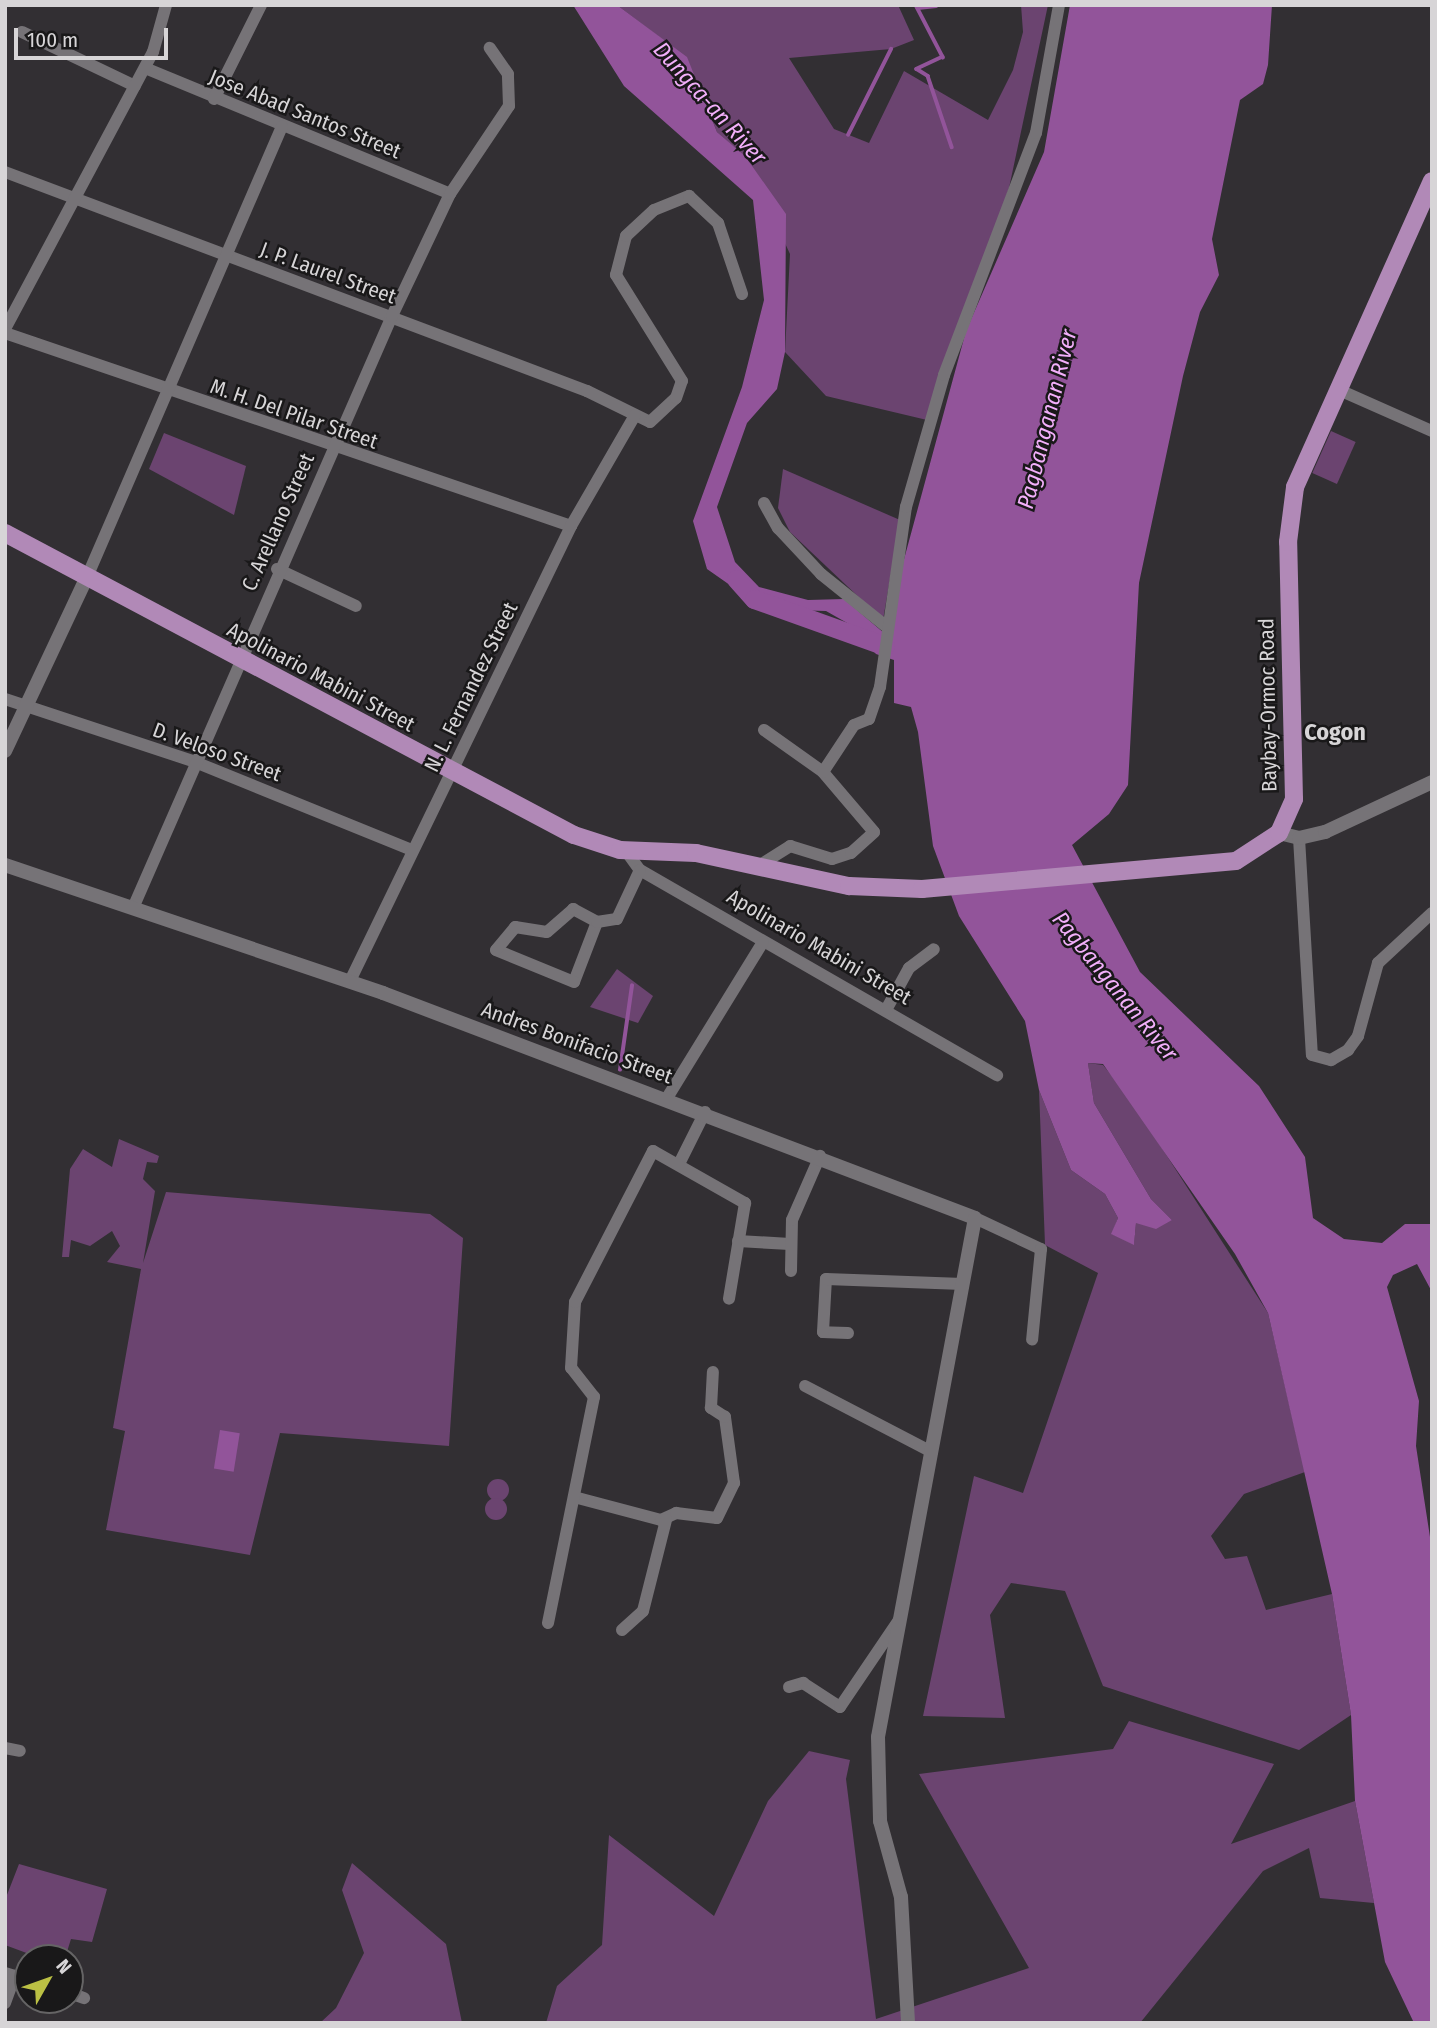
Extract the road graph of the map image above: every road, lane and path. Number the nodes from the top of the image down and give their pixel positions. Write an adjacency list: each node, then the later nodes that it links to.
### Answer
1 (166, 5): 6 (street)
2 (261, 5): 8 (street)
3 (1059, 5): 29 (street)
4 (22, 32): 7 (street)
5 (490, 48): 12 (street, C. Arellano Street)
6 (145, 68): 7 (street); 8 (street, Jose Abad Santos Street)
7 (135, 86): 13 (street)
8 (214, 99): 9 (street, Jose Abad Santos Street)
9 (282, 126): 12 (street, Jose Abad Santos Street); 14 (street)
10 (5, 172): 13 (street, J. P. Laurel Street)
11 (1432, 181): 19 (main road, Baybay-Ormoc Road)
12 (450, 194): 16 (street, C. Arellano Street)
13 (78, 197): 14 (street, J. P. Laurel Street); 17 (street)
14 (226, 257): 16 (street, J. P. Laurel Street); 18 (street)
15 (742, 294): 20 (street)
16 (391, 316): 20 (street, J. P. Laurel Street); 22 (street, C. Arellano Street)
17 (5, 331): 18 (street, M. H. Del Pilar Street)
18 (167, 389): 22 (street, M. H. Del Pilar Street); 27 (street)
19 (1337, 389): 21 (street); 39 (main road, Baybay-Ormoc Road)
20 (635, 415): 24 (street, N. L. Fernandez Street)
21 (1432, 431)
22 (332, 449): 24 (street, M. H. Del Pilar Street); 26 (street, C. Arellano Street)
23 (764, 503): 29 (street)
24 (572, 526): 36 (street, N. L. Fernandez Street)
25 (5, 533): 27 (main road, Apolinario Mabini Street)
26 (277, 569): 28 (street); 30 (street, C. Arellano Street)
27 (87, 577): 30 (main road, Apolinario Mabini Street); 32 (street)
28 (356, 606)
29 (887, 630): 37 (street)
30 (239, 660): 35 (street, C. Arellano Street); 36 (main road, Apolinario Mabini Street)
31 (5, 699): 32 (street, D. Veloso Street)
32 (24, 706): 34 (street); 35 (street, D. Veloso Street)
33 (764, 730): 37 (street)
34 (5, 751)
35 (195, 762): 41 (street, D. Veloso Street); 46 (street, C. Arellano Street)
36 (451, 771): 41 (street, N. L. Fernandez Street); 42 (main road, Apolinario Mabini Street)
37 (823, 772): 44 (street)
38 (1432, 782): 40 (street)
39 (1279, 833): 40 (street); 44 (main road)
40 (1300, 838): 47 (street)
41 (412, 850): 51 (street, N. L. Fernandez Street)
42 (623, 850): 44 (main road); 45 (street, Apolinario Mabini Street)
43 (5, 865): 46 (street, Andres Bonifacio Street)
44 (760, 865)
45 (640, 870): 48 (street); 49 (street, Apolinario Mabini Street)
46 (133, 908): 51 (street, Andres Bonifacio Street)
47 (1432, 913)
48 (597, 922): 48 (street)
49 (763, 942): 52 (street, Apolinario Mabini Street); 54 (street)
50 (934, 949): 52 (street)
51 (350, 981): 54 (street, Andres Bonifacio Street)
52 (886, 1010): 53 (street, Apolinario Mabini Street)
53 (997, 1075)
54 (667, 1098): 55 (street, Andres Bonifacio Street)
55 (705, 1112): 56 (street, Andres Bonifacio Street); 57 (street)
56 (820, 1156): 58 (street, Andres Bonifacio Street); 60 (street)
57 (680, 1162): 59 (street); 69 (street)
58 (975, 1218): 62 (street); 65 (street, Andres Bonifacio Street)
59 (738, 1241): 60 (street); 63 (street)
60 (790, 1244): 61 (street)
61 (791, 1271)
62 (963, 1284): 64 (street); 68 (street)
63 (729, 1299)
64 (848, 1334)
65 (1032, 1340)
66 (713, 1372): 70 (street)
67 (805, 1386): 68 (street)
68 (932, 1452): 71 (street)
69 (574, 1497): 70 (street); 72 (street)
70 (666, 1520): 73 (street)
71 (903, 1614): 74 (street); 79 (street)
72 (548, 1623)
73 (622, 1630)
74 (789, 1687)
75 (5, 1748): 76 (street)
76 (20, 1751)
77 (10, 1974): 78 (street)
78 (5, 2003)
79 (908, 2023)

